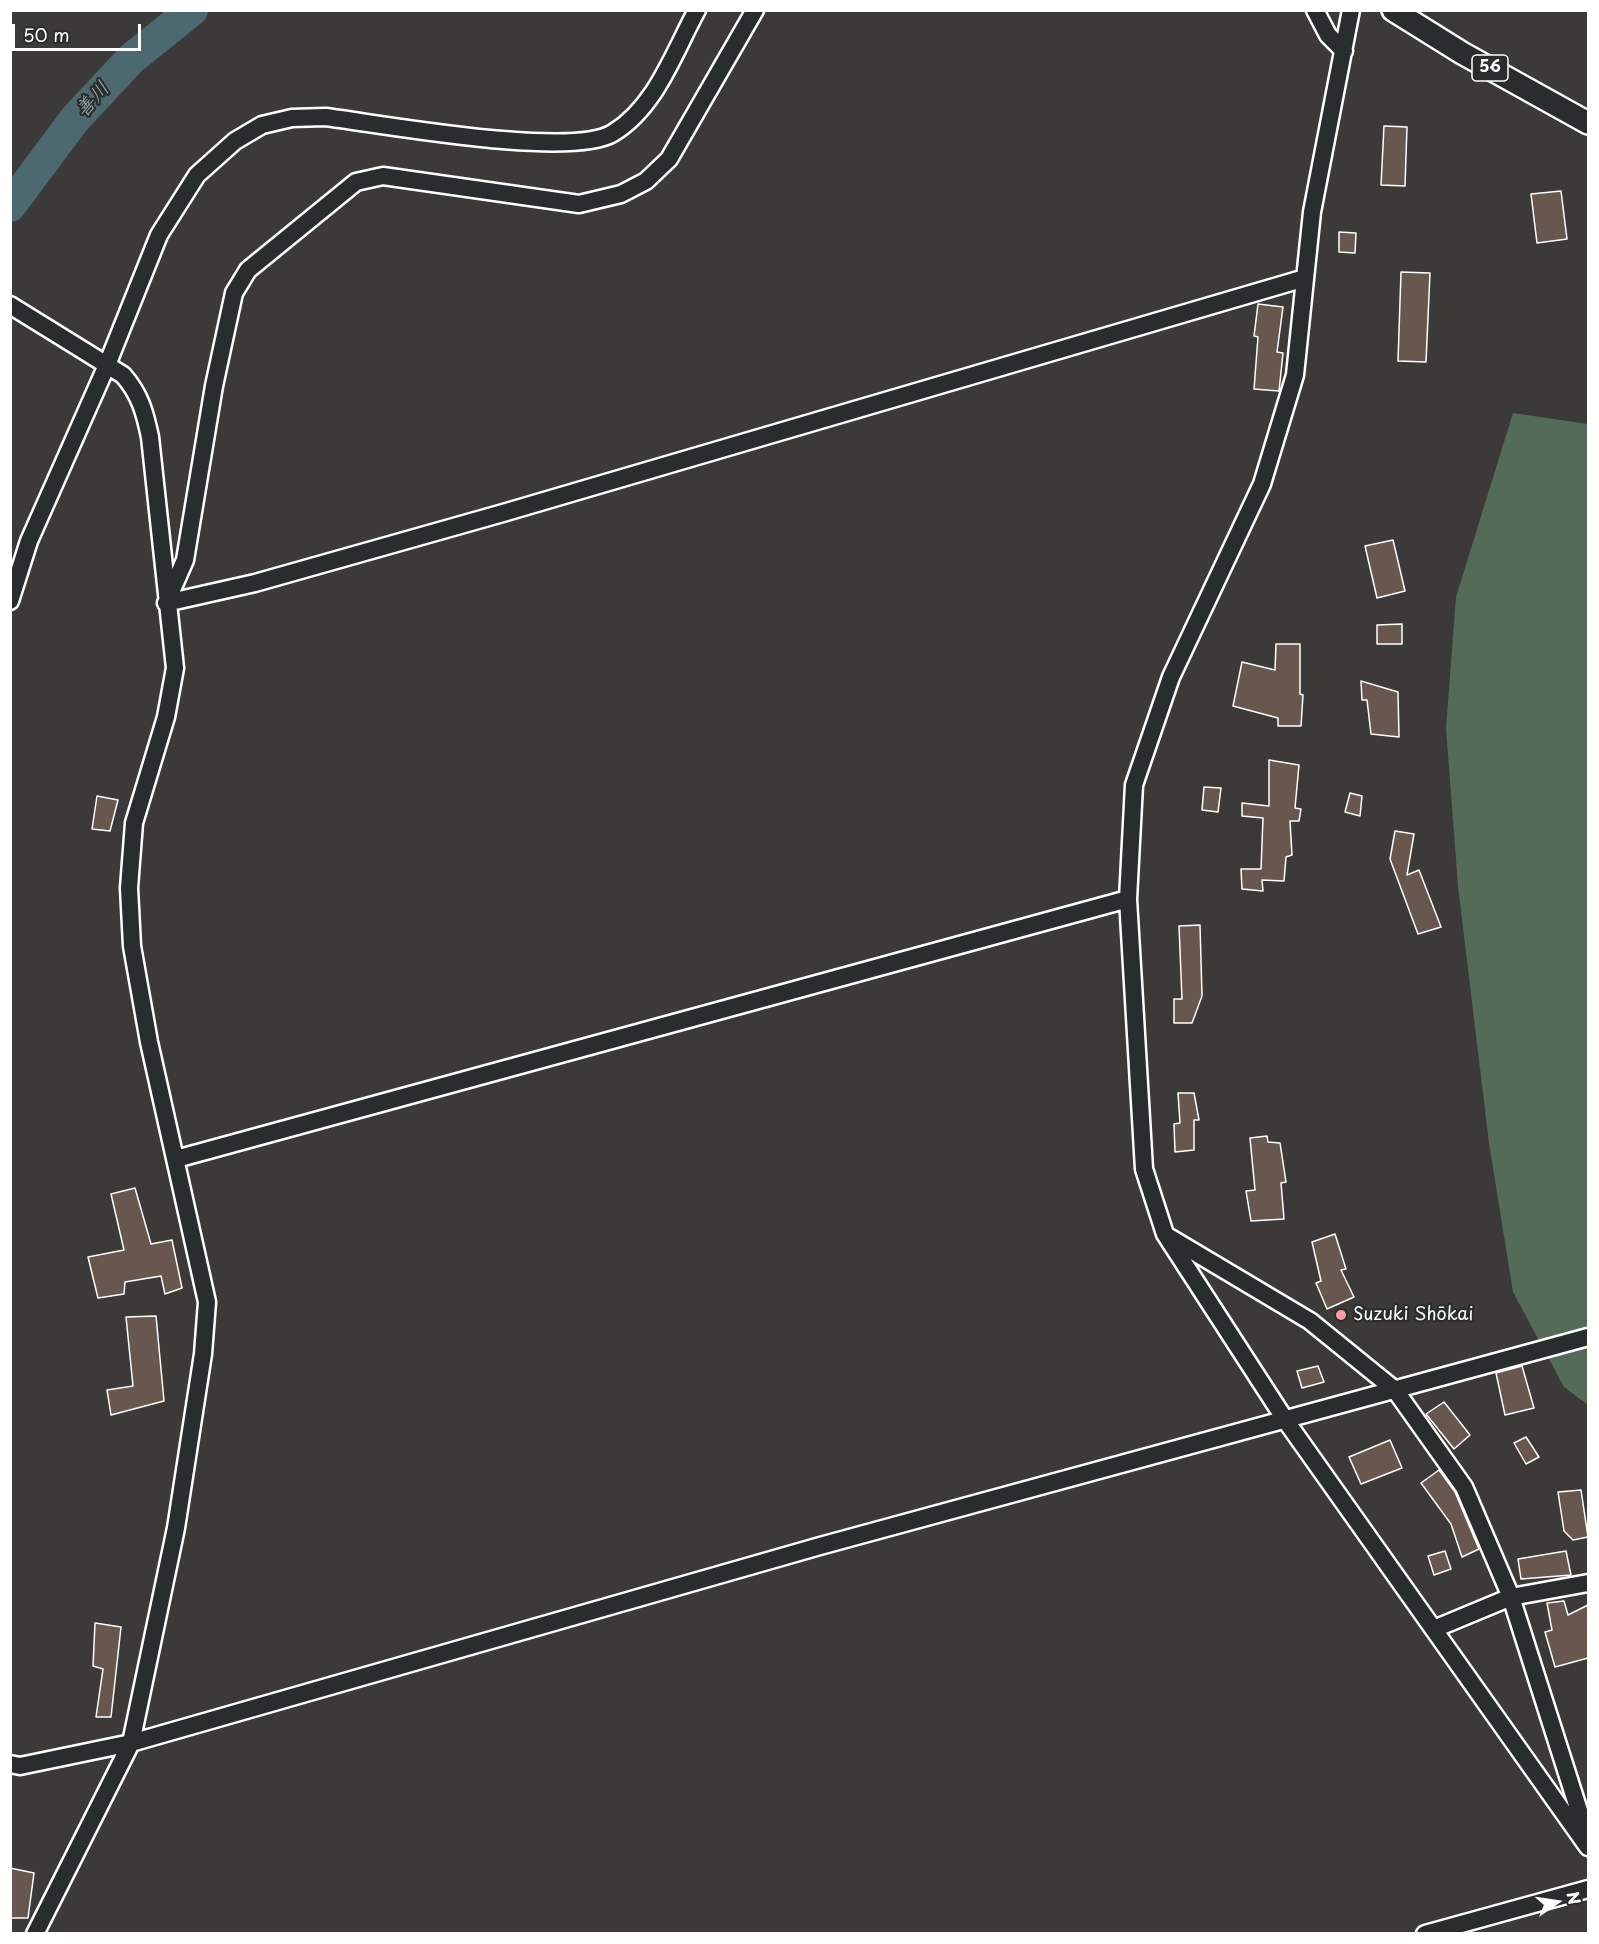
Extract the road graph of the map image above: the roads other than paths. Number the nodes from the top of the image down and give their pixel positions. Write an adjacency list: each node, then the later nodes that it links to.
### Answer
1 (697, 10): 10 (street)
2 (755, 10): 12 (street)
3 (1315, 10): 6 (street)
4 (1352, 10): 6 (street)
5 (1404, 13): 7 (main road, 56)
6 (1344, 51): 8 (street)
7 (1588, 123)
8 (1305, 278): 12 (street); 13 (street)
9 (10, 305): 10 (street)
10 (107, 365): 11 (street); 12 (street)
11 (10, 601)
12 (166, 603): 14 (street)
13 (1128, 899): 14 (street); 15 (street)
14 (176, 1159): 22 (street)
15 (1165, 1234): 17 (street); 18 (street)
16 (1588, 1337): 17 (street)
17 (1395, 1390): 18 (street); 20 (street)
18 (1286, 1421): 21 (street); 22 (street)
19 (1588, 1583): 20 (street)
20 (1511, 1597): 21 (street); 24 (street)
21 (1434, 1629): 25 (street)
22 (131, 1743): 23 (street); 27 (street)
23 (10, 1764)
24 (1588, 1840)
25 (1588, 1847)
26 (1588, 1888): 28 (street)
27 (36, 1934)
28 (1425, 1934)

